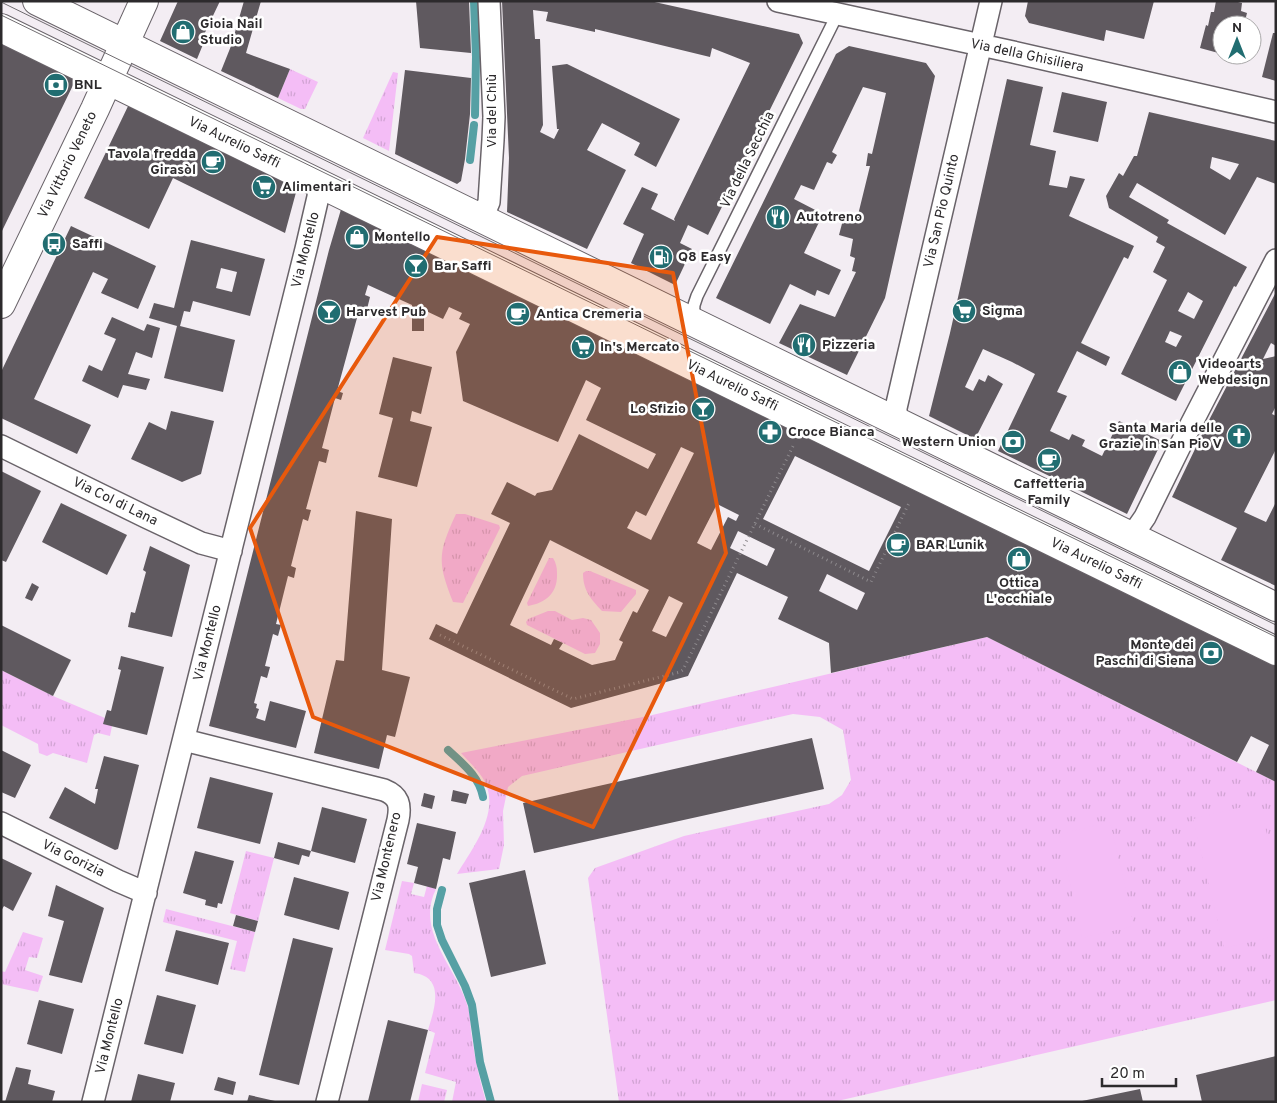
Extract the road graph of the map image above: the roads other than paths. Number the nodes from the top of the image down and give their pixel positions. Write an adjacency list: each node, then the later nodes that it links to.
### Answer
1 (37, 1): 8 (street)
2 (144, 1): 8 (street)
3 (489, 1): 13 (street, Via del Chiù)
4 (778, 1): 6 (street, Via della Ghisiliera)
5 (991, 1): 9 (street, Via San Pio Quinto)
6 (837, 15): 9 (street, Via della Ghisiliera); 16 (lane, Via della Secchia)
7 (1, 28): 10 (street, Via Aurelio Saffi)
8 (125, 44): 10 (street); 13 (street)
9 (981, 45): 11 (street, Via della Ghisiliera); 17 (street, Via San Pio Quinto)
10 (108, 81): 12 (street, Via Aurelio Saffi); 15 (street, Via Vittorio Veneto)
11 (1276, 112)
12 (318, 184): 20 (street, Via Montello); 22 (street, Via Aurelio Saffi)
13 (481, 218): 16 (street)
14 (1276, 260): 19 (street)
15 (1, 304)
16 (692, 321): 17 (street)
17 (896, 421): 19 (street)
18 (1, 446): 20 (street, Via Col di Lana)
19 (1128, 534): 21 (street)
20 (231, 551): 23 (street, Via Montello)
21 (1276, 607)
22 (1276, 651)
23 (184, 740): 25 (street, Via Montello); 27 (street, Via Montenero)
24 (1, 823): 25 (street, Via Gorizia)
25 (146, 893): 26 (street, Via Montello)
26 (93, 1102)
27 (327, 1102)

